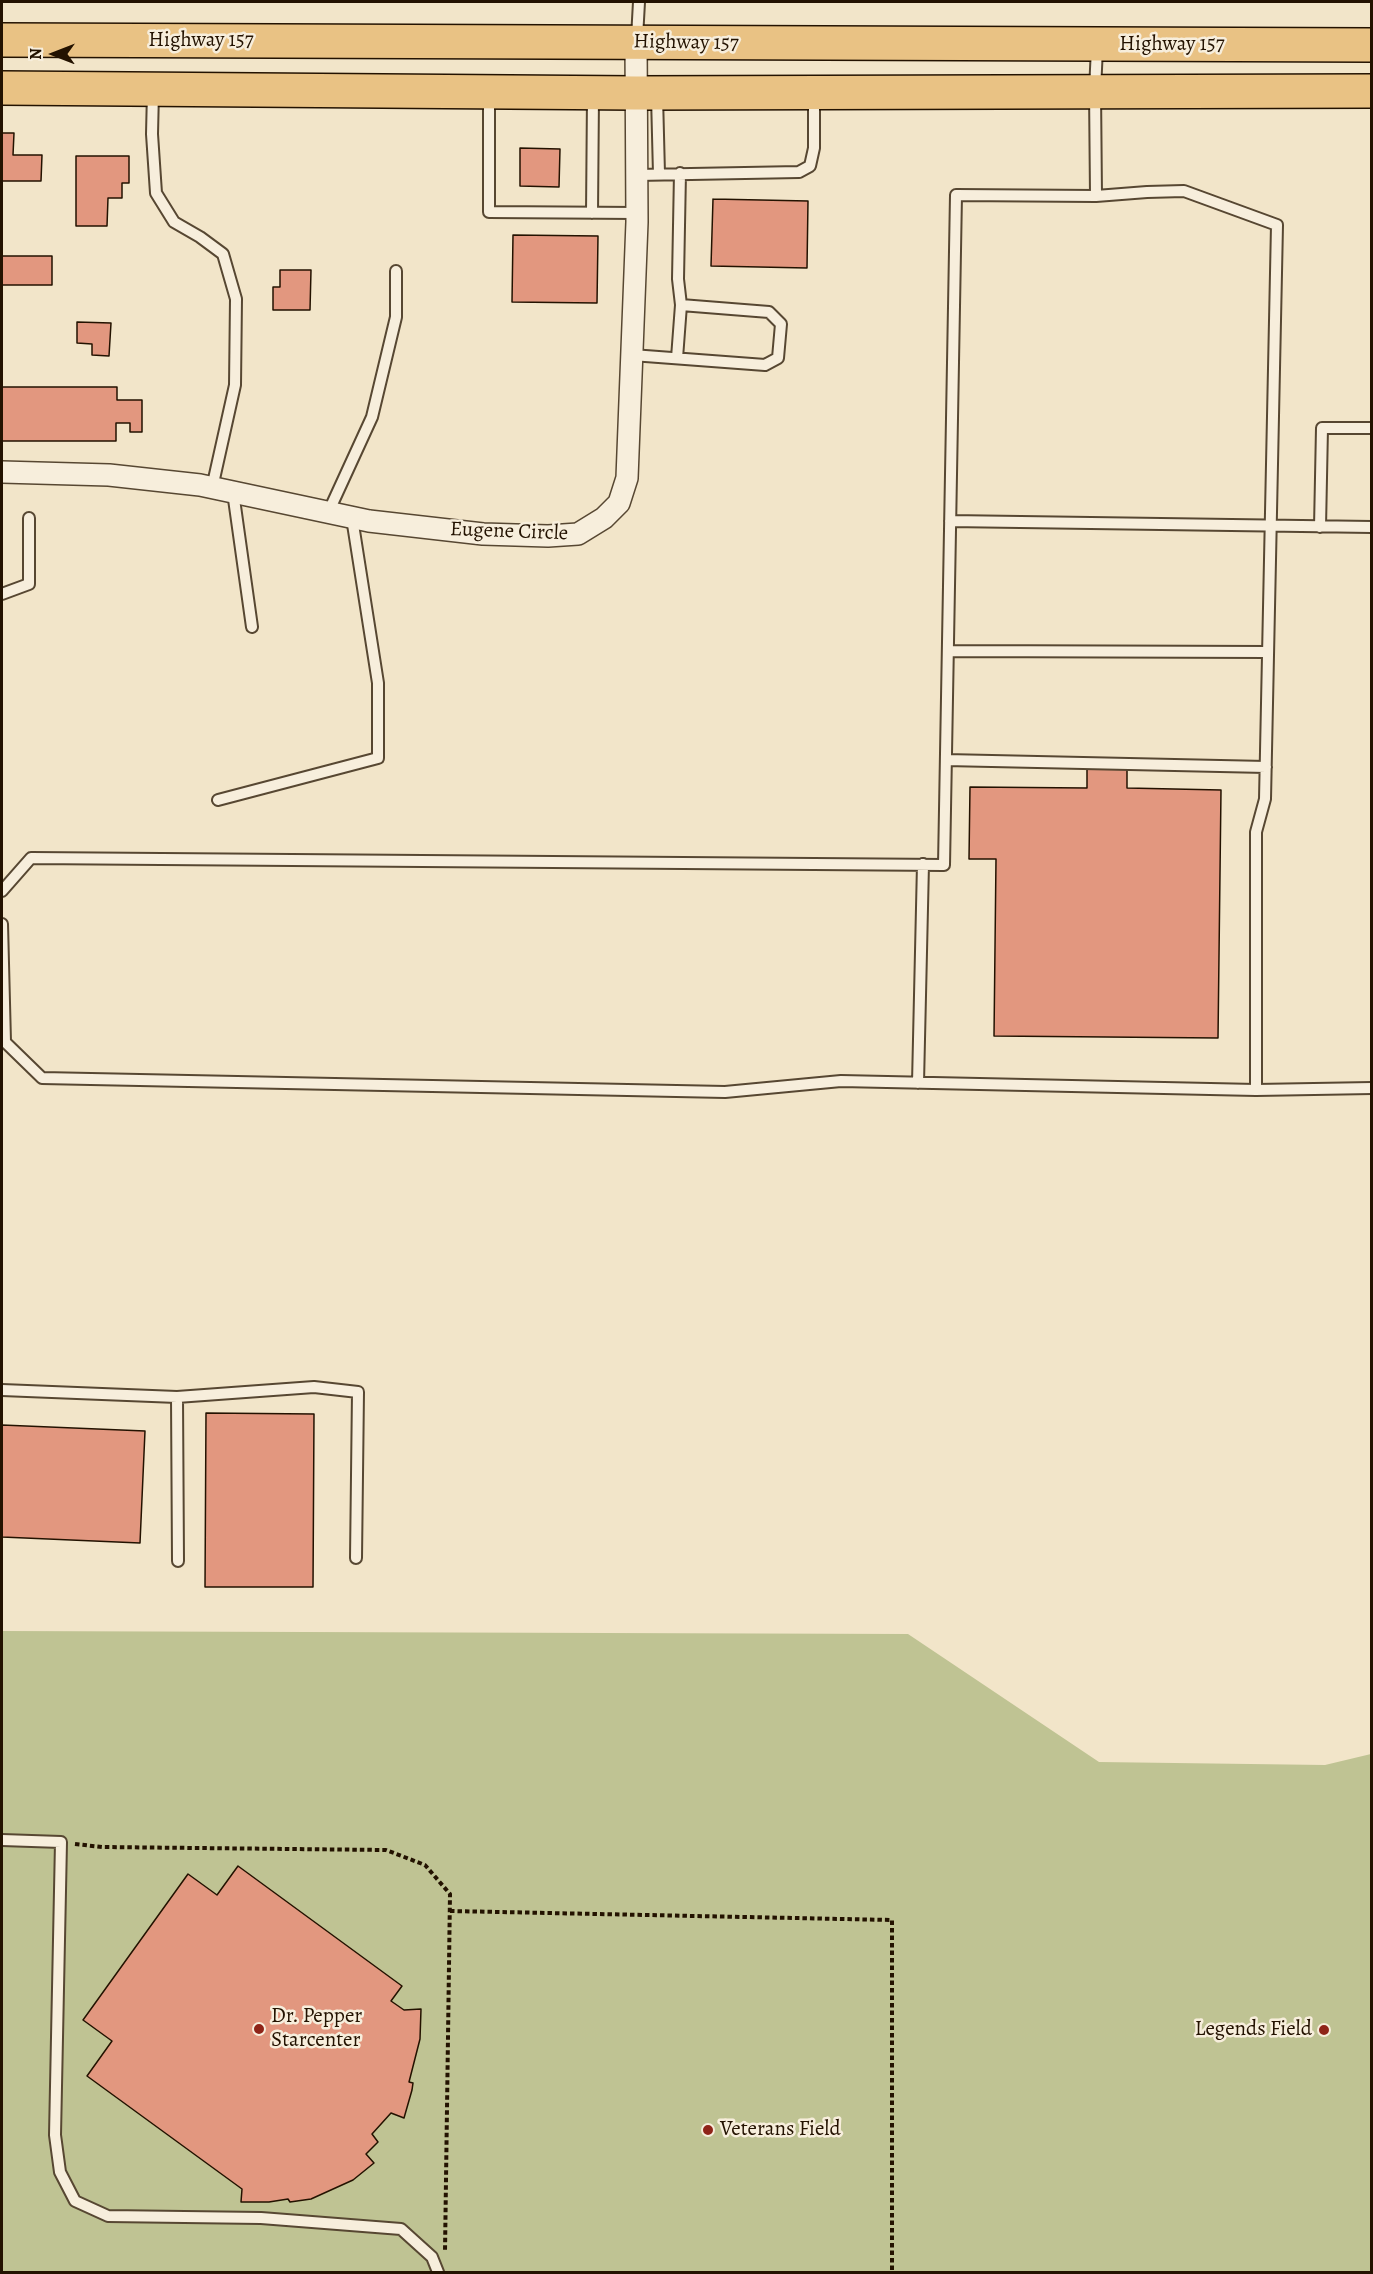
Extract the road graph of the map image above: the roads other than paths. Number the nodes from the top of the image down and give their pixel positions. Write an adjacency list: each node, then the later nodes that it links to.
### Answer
1 (639, 2): 3 (lane)
2 (2, 40): 3 (main road, Highway 157)
3 (636, 41): 4 (main road, Highway 157); 13 (street, Eugene Circle)
4 (1097, 45): 5 (main road, Highway 157); 8 (lane)
5 (1371, 45)
6 (2, 88): 7 (main road)
7 (153, 89): 10 (main road); 26 (lane)
8 (1095, 90): 9 (main road); 12 (main road); 17 (lane)
9 (1371, 91)
10 (489, 92): 11 (main road); 18 (lane)
11 (593, 92): 13 (main road); 18 (lane)
12 (814, 92): 13 (main road); 14 (lane)
13 (647, 93): 15 (lane); 16 (street, Eugene Circle)
14 (680, 173): 15 (lane); 21 (lane)
15 (659, 174): 16 (lane)
16 (637, 175): 19 (street, Eugene Circle)
17 (1096, 196): 31 (lane); 32 (lane)
18 (592, 213): 19 (lane)
19 (637, 213): 22 (street, Eugene Circle)
20 (396, 271): 28 (lane)
21 (681, 305): 23 (lane); 23 (lane)
22 (632, 355): 23 (lane); 30 (street, Eugene Circle)
23 (677, 358)
24 (1371, 428): 33 (lane)
25 (2, 472): 26 (street, Eugene Circle)
26 (212, 488): 27 (street, Eugene Circle)
27 (233, 492): 28 (street, Eugene Circle); 36 (lane)
28 (328, 513): 30 (street, Eugene Circle)
29 (29, 518): 35 (lane)
30 (352, 518): 41 (lane)
31 (950, 521): 32 (lane); 37 (lane)
32 (1270, 527): 33 (lane); 38 (lane)
33 (1320, 527): 34 (lane)
34 (1371, 527)
35 (2, 594)
36 (252, 627)
37 (948, 651): 38 (lane); 39 (lane)
38 (1268, 652): 40 (lane)
39 (946, 760): 40 (lane); 42 (lane)
40 (1266, 767): 47 (lane)
41 (218, 800)
42 (923, 864): 43 (lane); 45 (lane)
43 (2, 891)
44 (2, 924): 45 (lane)
45 (918, 1083): 47 (lane)
46 (1371, 1088): 47 (lane)
47 (1256, 1090)
48 (2, 1390): 49 (lane)
49 (177, 1397): 50 (lane); 51 (lane)
50 (357, 1558)
51 (178, 1561)
52 (2, 1840): 53 (lane)
53 (438, 2272)

